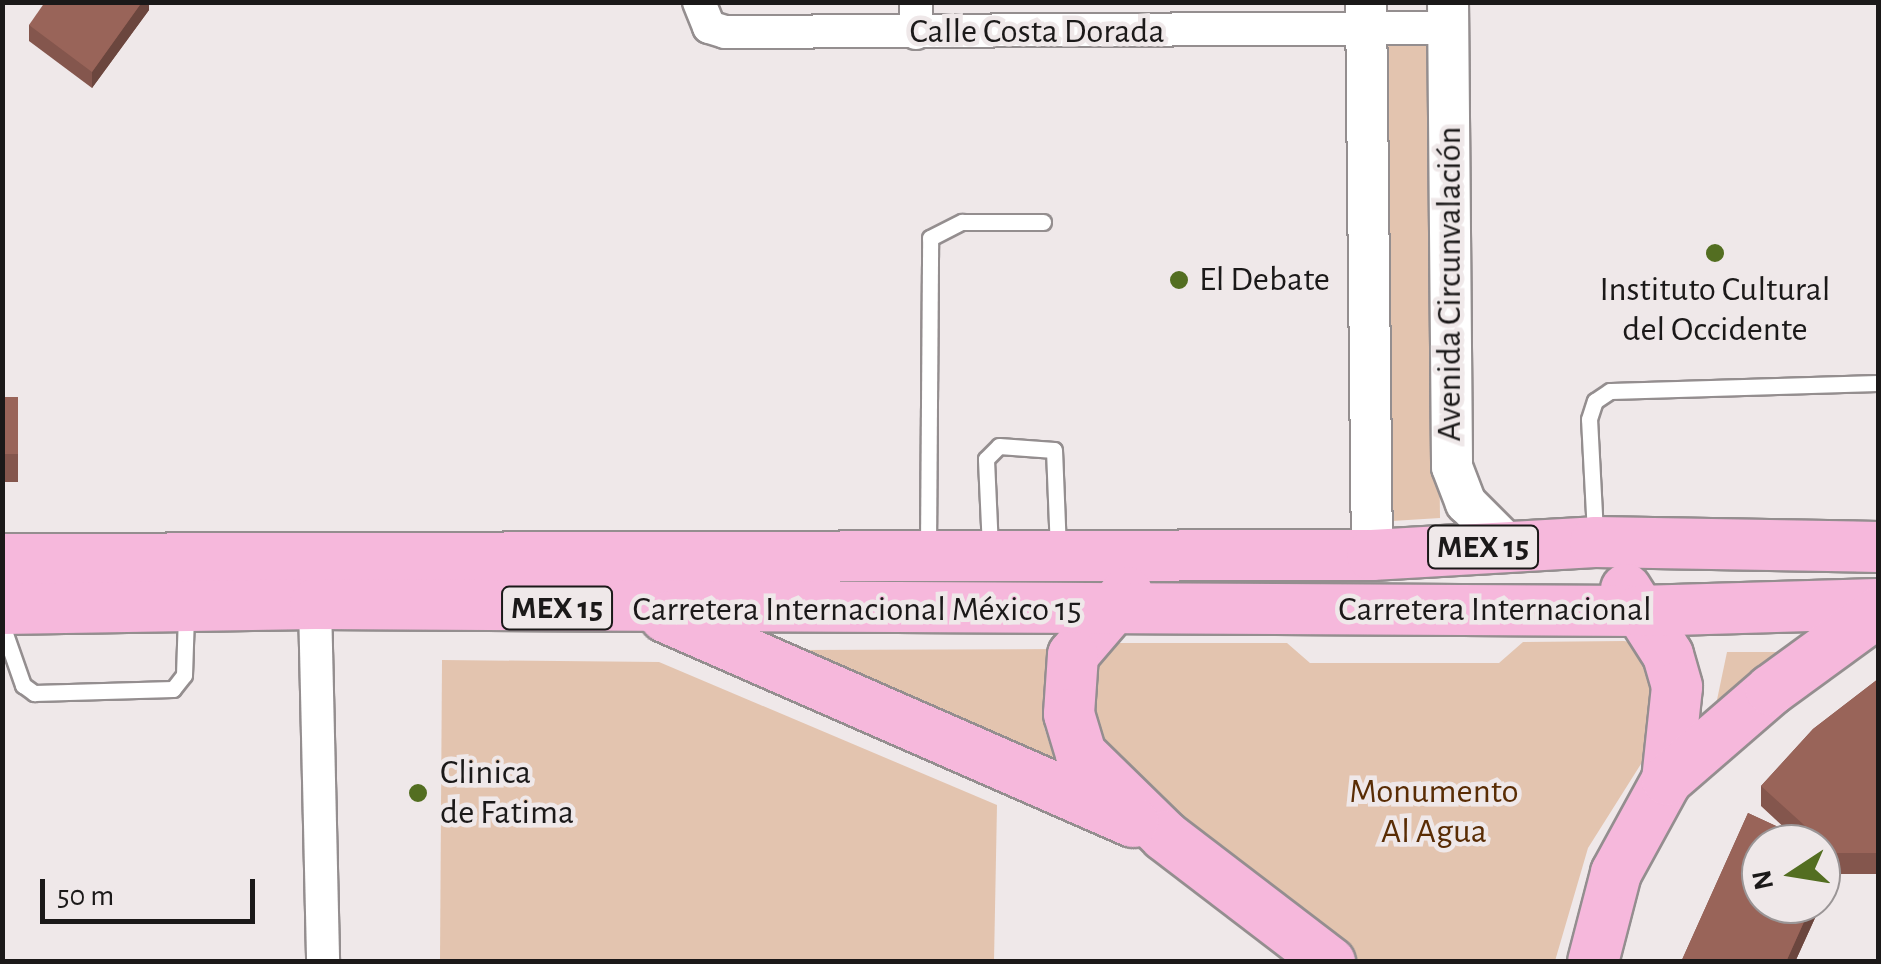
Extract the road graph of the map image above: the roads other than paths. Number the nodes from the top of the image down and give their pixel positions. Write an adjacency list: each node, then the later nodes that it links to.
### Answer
1 (704, 14): 5 (street, Calle Costa Dorada)
2 (1448, 15): 3 (street, Calle Costa Dorada); 9 (street, Avenida Circunvalación)
3 (1366, 16): 4 (street, Calle Costa Dorada); 15 (street)
4 (1129, 17): 5 (street, Calle Costa Dorada)
5 (916, 18)
6 (1043, 222): 12 (lane)
7 (1878, 383): 8 (lane)
8 (1595, 542): 9 (main road, Carretera Internacional / MEX 15); 10 (main road, Carretera Internacional / MEX 15); 23 (main road)
9 (1508, 545): 15 (main road, Carretera Internacional / MEX 15)
10 (1878, 547)
11 (1177, 551): 14 (main road, Carretera Internacional / MEX 15); 15 (main road, Carretera Internacional / MEX 15); 22 (main road)
12 (928, 552): 13 (main road, Carretera Internacional México 15 / MEX 15); 16 (main road, Carretera Internacional México 15 / MEX 15)
13 (990, 552): 14 (main road, Carretera Internacional México 15 / MEX 15); 14 (lane)
14 (1073, 552)
15 (1372, 554)
16 (2, 559)
17 (315, 604): 19 (main road, Carretera Internacional México 15 / MEX 15); 21 (main road, Carretera Internacional México 15 / MEX 15); 28 (street)
18 (1878, 604): 23 (main road, Carretera Internacional / MEX 15)
19 (187, 606): 20 (main road, Carretera Internacional México 15 / MEX 15); 25 (lane)
20 (2, 609)
21 (647, 609): 22 (main road, Carretera Internacional México 15 / MEX 15); 27 (main road)
22 (1112, 610): 23 (main road, Carretera Internacional / MEX 15); 27 (main road)
23 (1639, 610): 26 (main road)
24 (1878, 612): 26 (main road)
25 (2, 625)
26 (1666, 780): 30 (main road)
27 (1165, 836): 29 (main road)
28 (323, 962)
29 (1330, 962)
30 (1593, 962)

